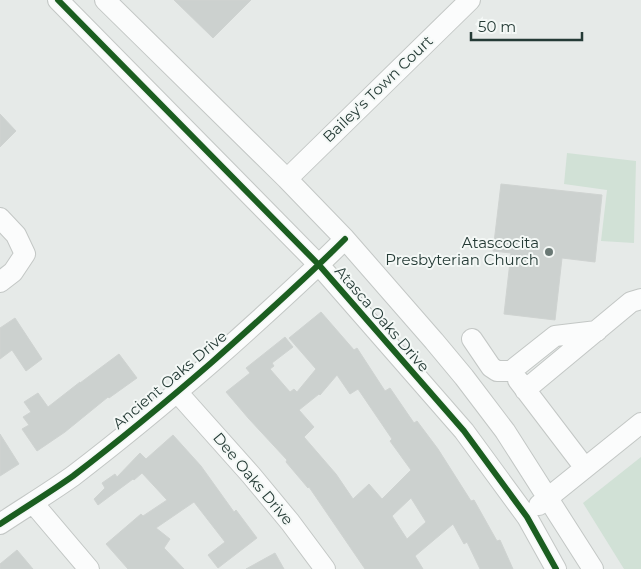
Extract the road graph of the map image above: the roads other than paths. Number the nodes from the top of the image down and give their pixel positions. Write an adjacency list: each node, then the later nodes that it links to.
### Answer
1 (58, 0): 4 (street, Atasca Oaks Drive)
2 (105, 0): 4 (street); 5 (street, Atasca Oaks Drive)
3 (470, 0): 5 (street, Bailey's Town Court)
4 (82, 24): 8 (street, Atasca Oaks Drive)
5 (287, 179): 7 (street, Atasca Oaks Drive)
6 (0, 218): 9 (street)
7 (344, 239): 8 (street, Ancient Oaks Drive); 18 (street, Atasca Oaks Drive)
8 (319, 265): 15 (street, Ancient Oaks Drive); 20 (street, Atasca Oaks Drive)
9 (0, 282)
10 (641, 299): 11 (street)
11 (597, 330): 13 (street); 14 (street)
12 (472, 338): 13 (street)
13 (511, 371): 14 (street)
14 (525, 390): 17 (street)
15 (177, 392): 19 (street, Ancient Oaks Drive); 23 (street, Dee Oaks Drive)
16 (641, 423): 17 (street)
17 (585, 468): 18 (street)
18 (548, 497): 20 (street); 25 (street, Atasca Oaks Drive)
19 (33, 503): 21 (street, Ancient Oaks Drive); 22 (street)
20 (527, 517): 24 (street, Atasca Oaks Drive)
21 (0, 524)
22 (89, 569)
23 (324, 569)
24 (556, 569)
25 (593, 569)

